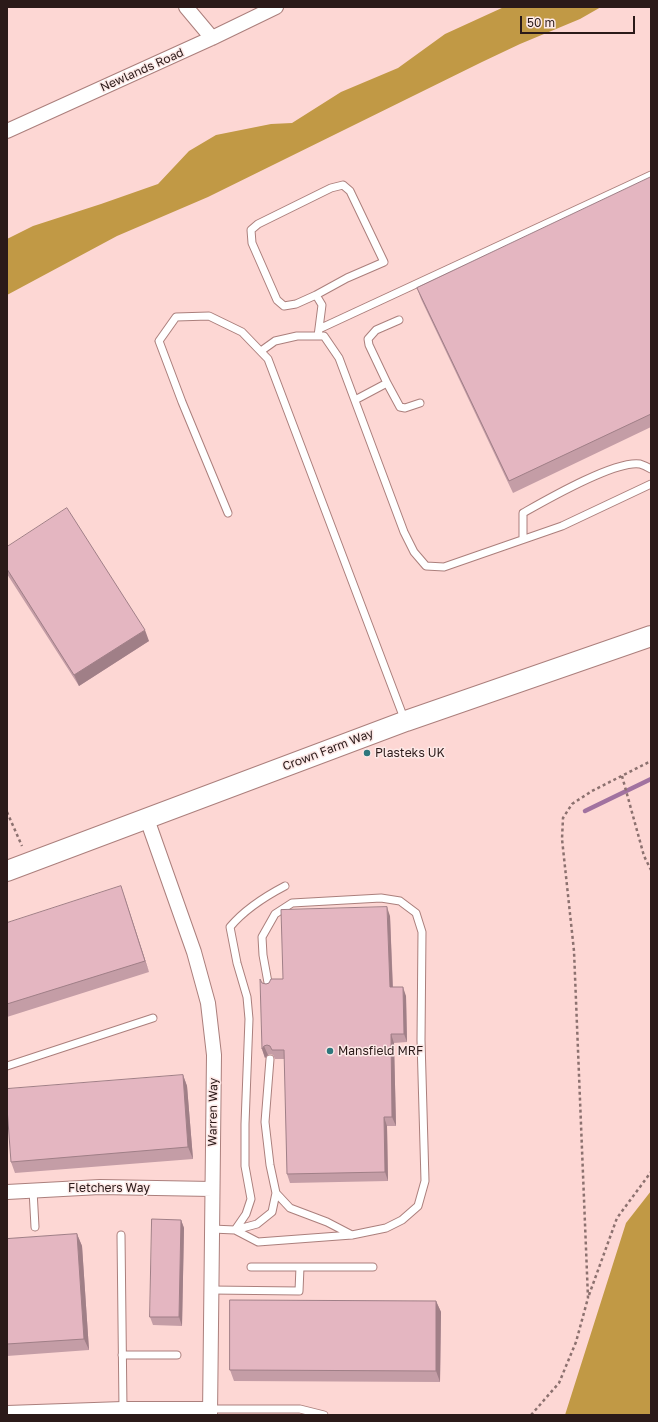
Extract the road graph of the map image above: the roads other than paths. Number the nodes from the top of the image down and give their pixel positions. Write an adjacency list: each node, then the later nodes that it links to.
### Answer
1 (186, 7): 3 (street)
2 (276, 7): 3 (street, Newlands Road)
3 (212, 38): 4 (street, Newlands Road)
4 (7, 131)
5 (651, 175): 8 (lane)
6 (316, 295): 6 (lane); 8 (lane)
7 (399, 320): 10 (lane)
8 (318, 333): 9 (lane); 11 (lane)
9 (261, 351): 15 (lane); 18 (lane)
10 (387, 383): 11 (lane); 12 (lane)
11 (355, 400): 16 (lane)
12 (420, 403)
13 (651, 469): 16 (lane)
14 (651, 484): 16 (lane)
15 (228, 513)
16 (523, 539)
17 (651, 636): 18 (street, Crown Farm Way)
18 (406, 721): 19 (street, Crown Farm Way)
19 (147, 819): 20 (street, Crown Farm Way); 26 (street, Warren Way)
20 (7, 871)
21 (285, 886): 32 (lane)
22 (269, 988): 34 (lane)
23 (153, 1018): 25 (lane)
24 (270, 1059): 29 (lane)
25 (7, 1066)
26 (212, 1189): 27 (street, Fletchers Way); 31 (street, Warren Way)
27 (33, 1190): 28 (street, Fletchers Way); 30 (lane)
28 (7, 1192)
29 (276, 1193): 32 (lane); 34 (lane)
30 (35, 1227)
31 (212, 1229): 32 (lane); 38 (street, Warren Way)
32 (235, 1230): 34 (lane)
33 (121, 1235): 39 (lane)
34 (352, 1235)
35 (251, 1267): 36 (lane)
36 (300, 1267): 37 (lane); 38 (lane)
37 (373, 1267)
38 (211, 1290): 42 (street, Warren Way)
39 (122, 1355): 40 (lane); 41 (lane)
40 (177, 1355)
41 (123, 1409): 42 (street); 43 (street)
42 (210, 1412): 44 (lane)
43 (7, 1413)
44 (324, 1415)

